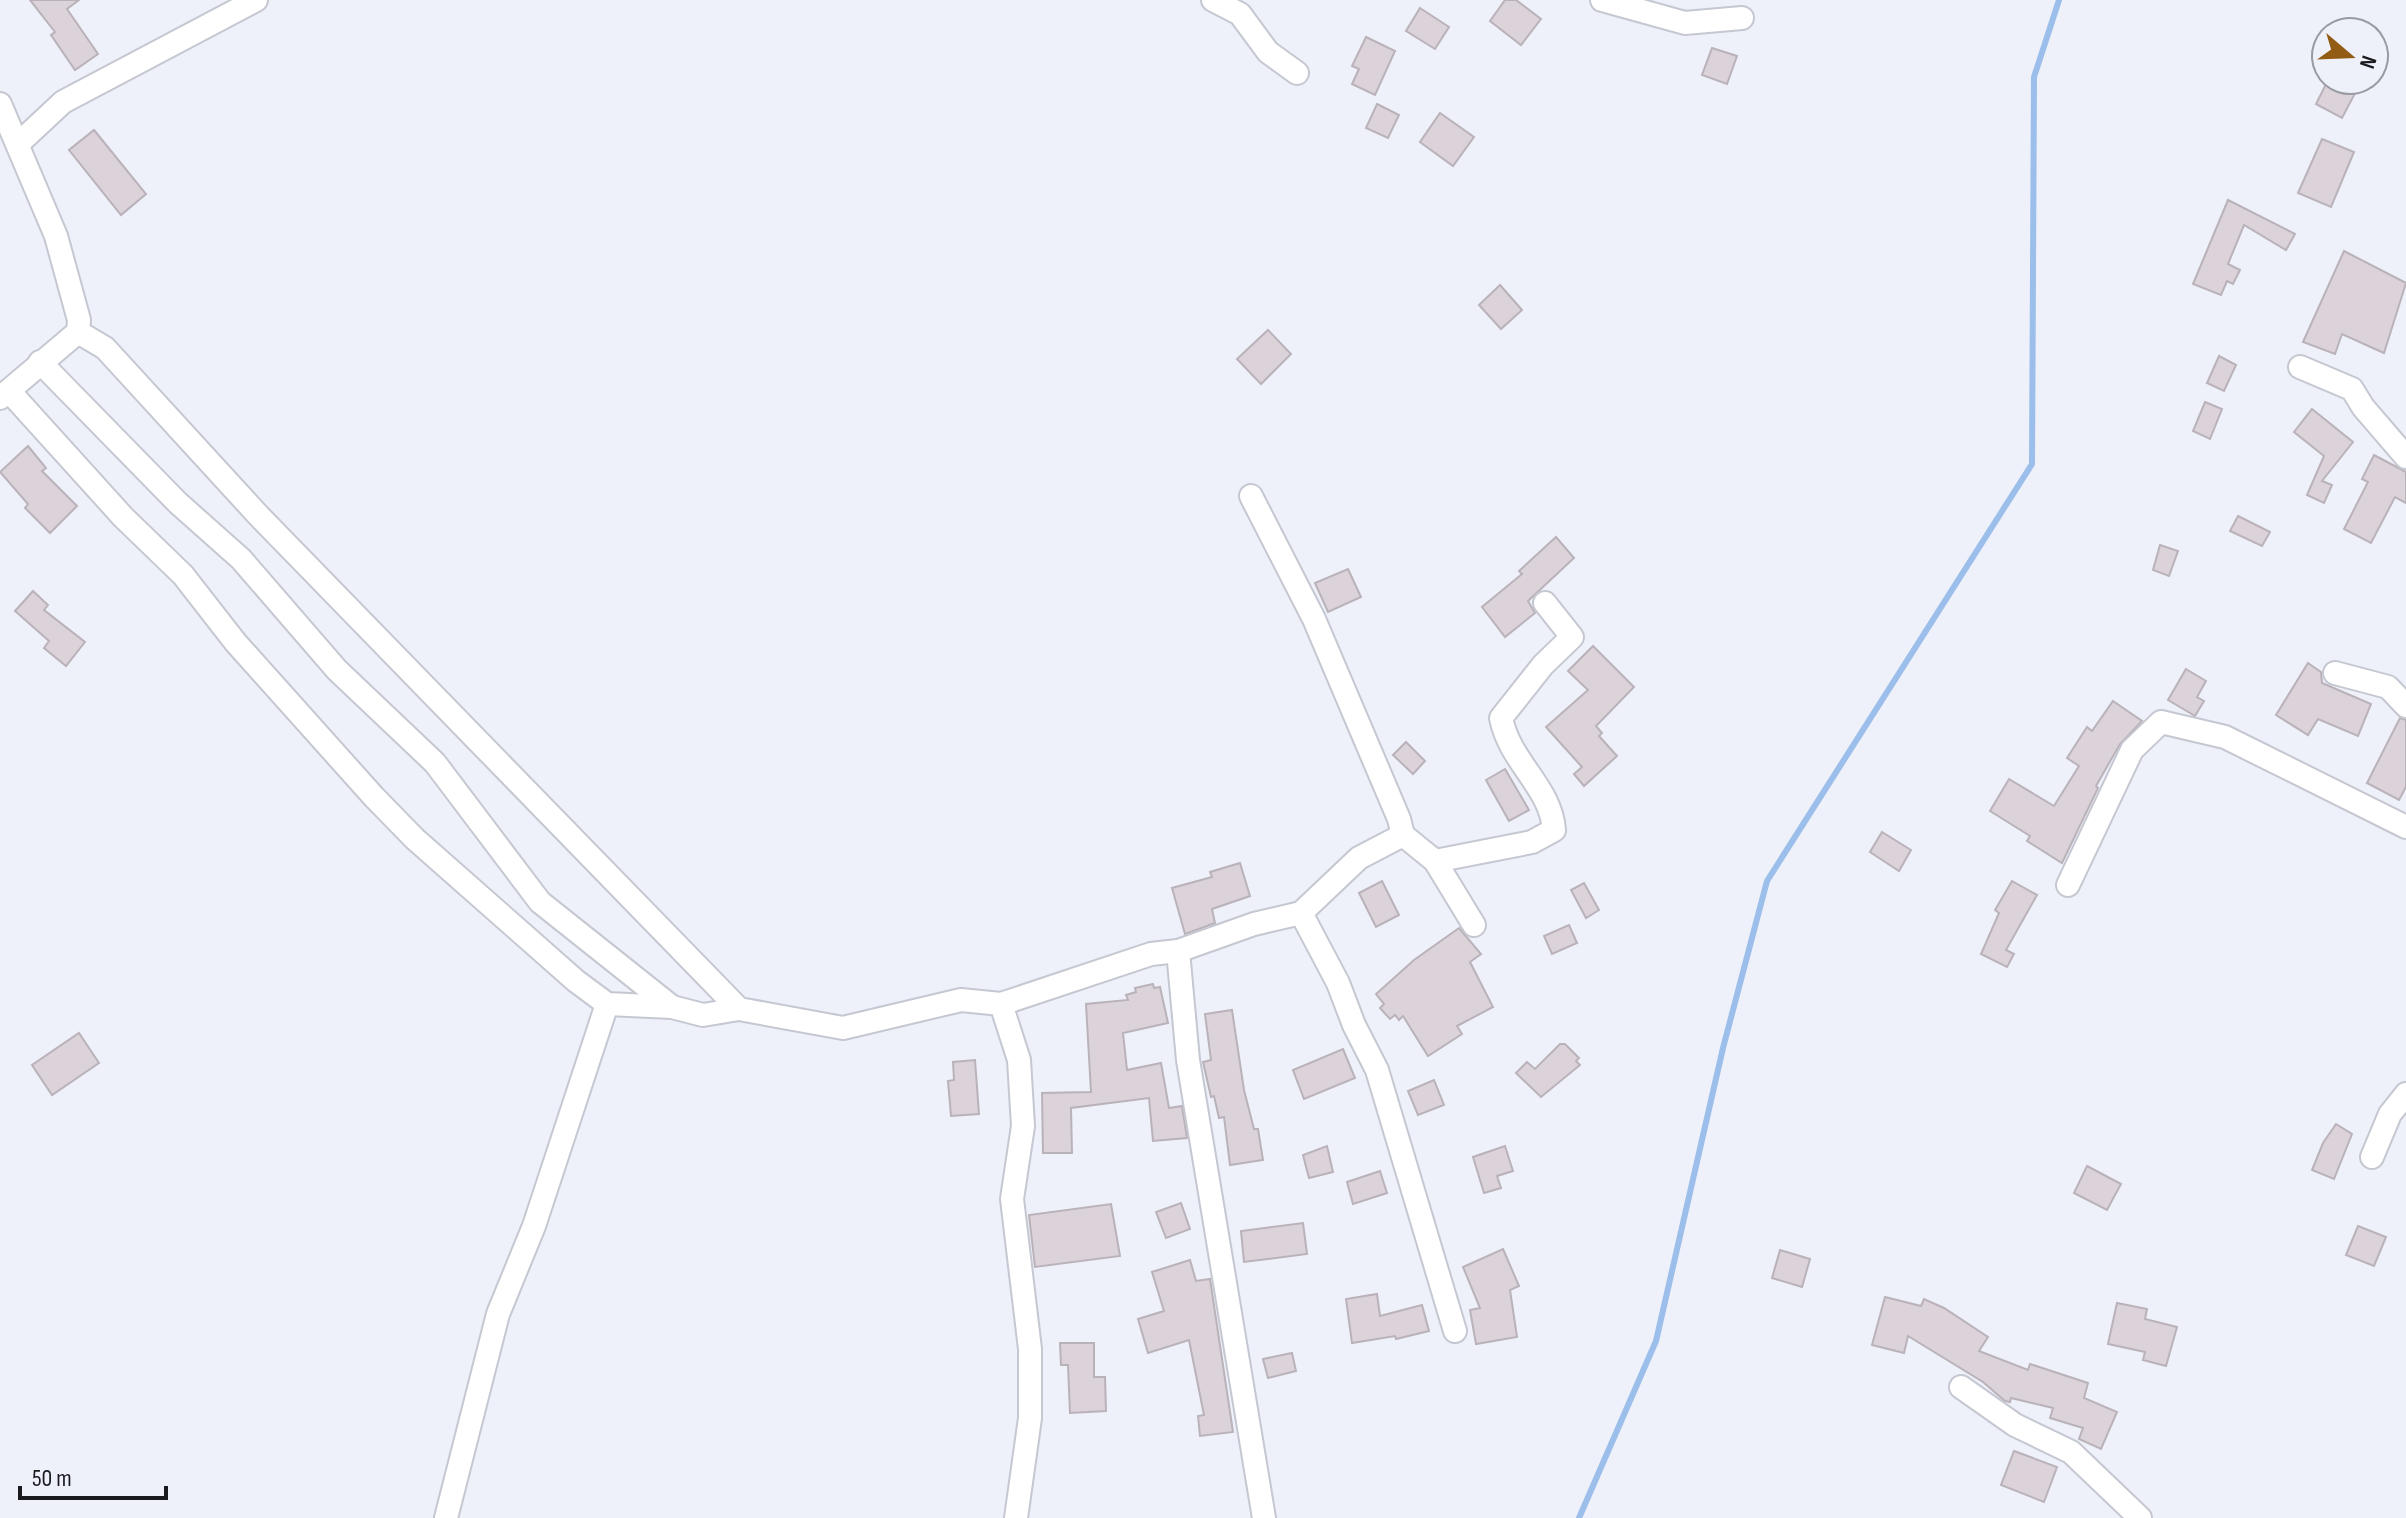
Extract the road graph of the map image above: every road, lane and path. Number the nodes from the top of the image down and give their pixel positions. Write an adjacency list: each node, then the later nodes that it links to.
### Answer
1 (256, 0): 7 (street)
2 (1213, 0): 5 (street)
3 (1602, 0): 4 (street)
4 (1742, 18)
5 (1297, 73)
6 (0, 104): 7 (street)
7 (18, 144): 8 (street)
8 (78, 332): 9 (street); 27 (street)
9 (40, 362): 11 (street); 26 (street)
10 (2300, 367): 12 (street)
11 (5, 395): 24 (street)
12 (2406, 457)
13 (1251, 496): 18 (street)
14 (1545, 603): 19 (street)
15 (2335, 673): 16 (street)
16 (2406, 706)
17 (2406, 827): 20 (street)
18 (1403, 835): 19 (street); 21 (street)
19 (1435, 861): 22 (street)
20 (2068, 885)
21 (1301, 913): 23 (street); 30 (street)
22 (1474, 925)
23 (1178, 951): 25 (street); 34 (street)
24 (607, 1004): 26 (street); 32 (street)
25 (1001, 1004): 27 (street); 33 (street)
26 (672, 1007): 27 (street)
27 (739, 1009)
28 (2406, 1094): 29 (street)
29 (2372, 1157)
30 (1455, 1331)
31 (1961, 1387): 35 (street)
32 (446, 1518)
33 (1016, 1518)
34 (1264, 1518)
35 (2140, 1518)

